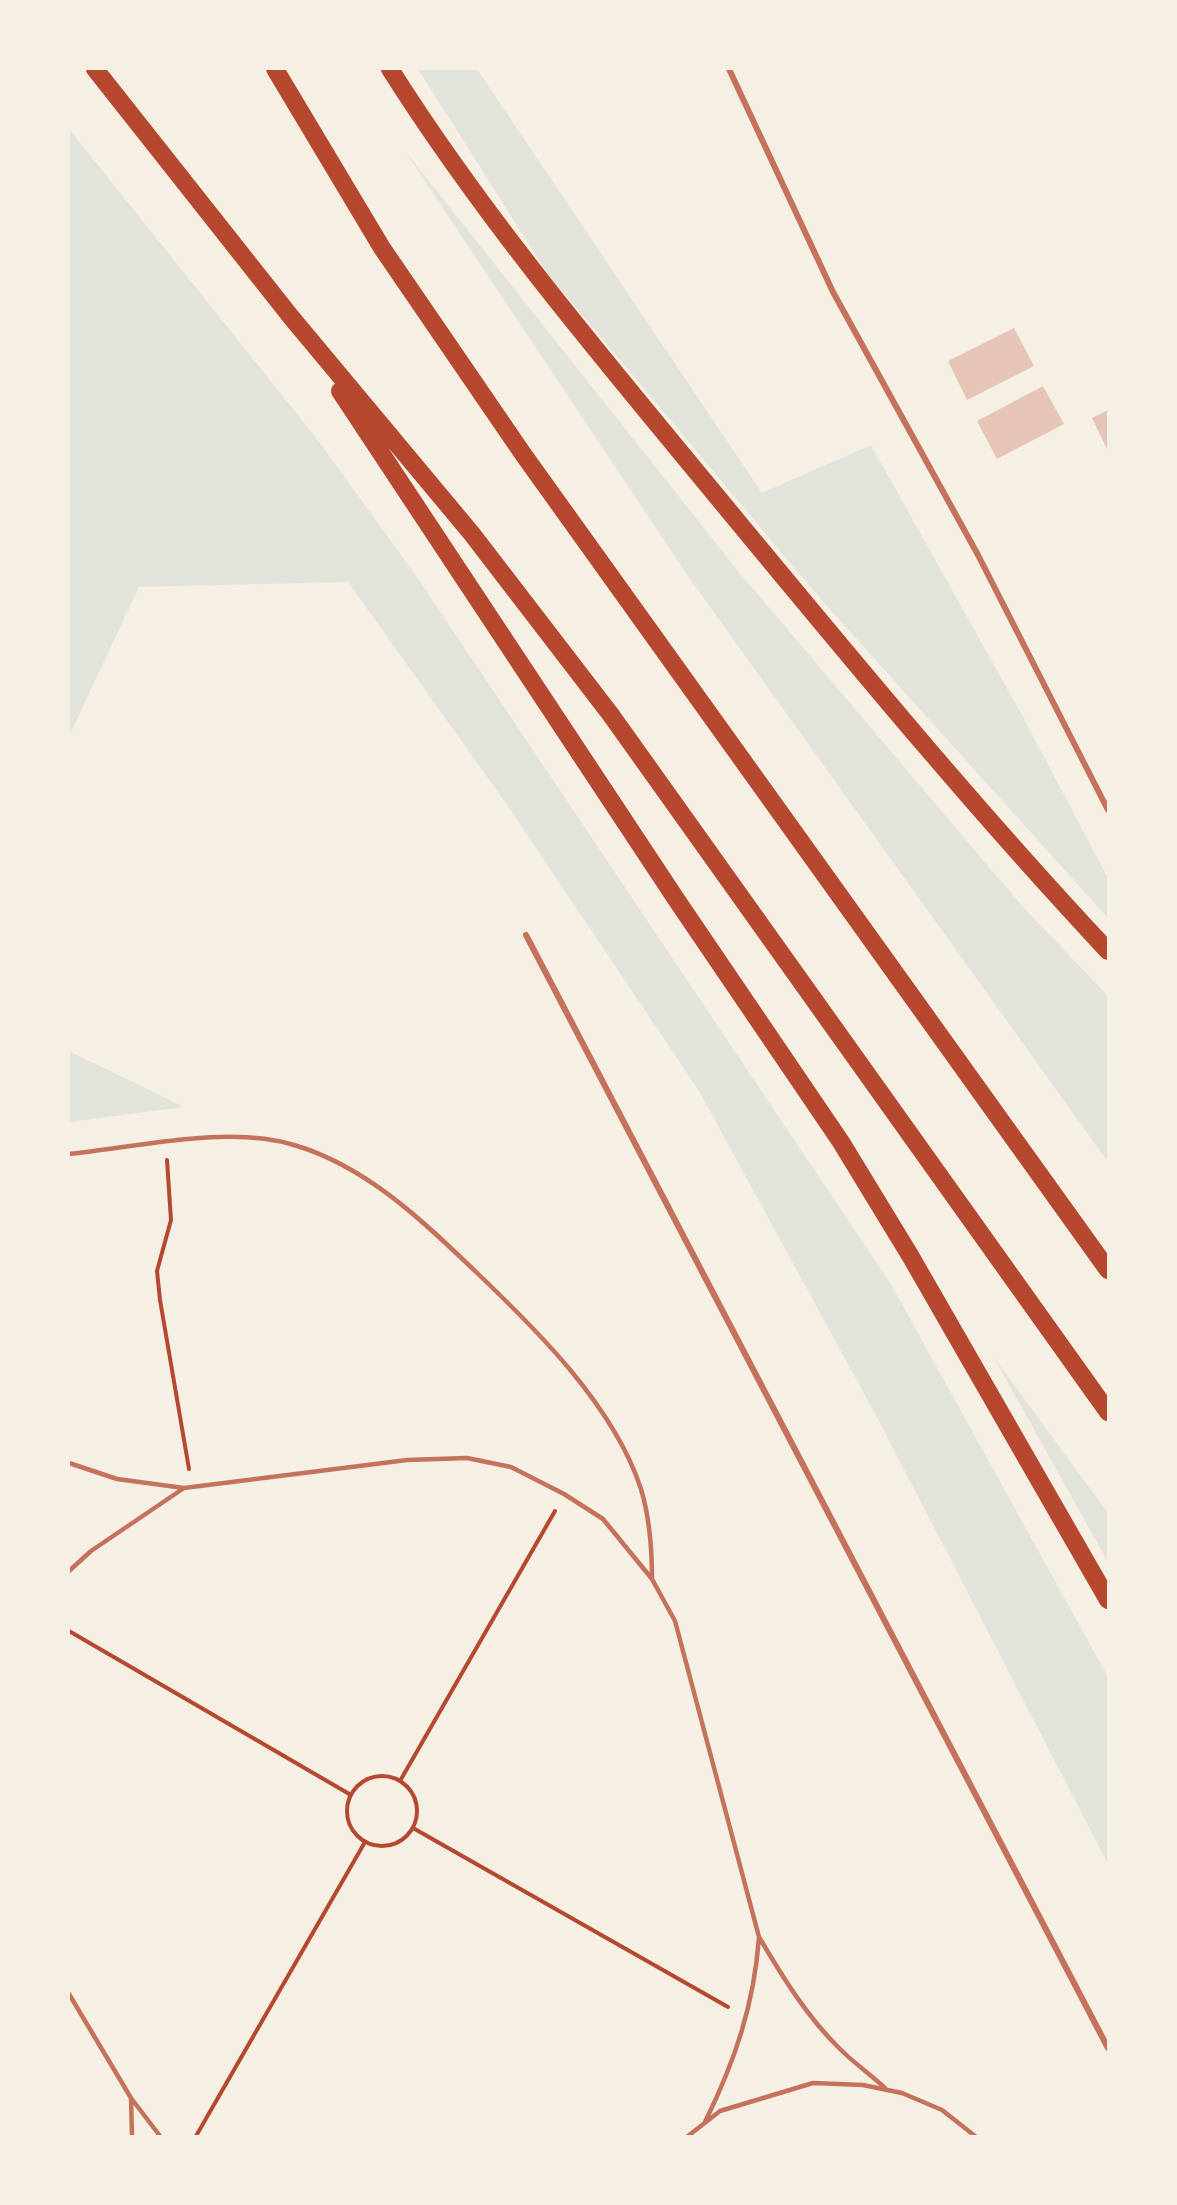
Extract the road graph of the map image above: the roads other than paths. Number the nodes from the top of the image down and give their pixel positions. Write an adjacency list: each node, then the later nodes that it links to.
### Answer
1 (96, 69): 5 (highway)
2 (275, 69): 10 (highway)
3 (390, 69): 8 (highway)
4 (729, 69): 6 (street)
5 (291, 317): 11 (highway); 16 (highway)
6 (1108, 810)
7 (526, 935): 19 (street)
8 (1108, 951)
9 (69, 1154): 15 (lane)
10 (1108, 1270)
11 (1108, 1412)
12 (69, 1462): 13 (lane)
13 (184, 1488): 14 (lane); 15 (lane)
14 (69, 1571)
15 (652, 1579): 17 (lane)
16 (1108, 1600)
17 (759, 1937): 20 (lane); 22 (lane)
18 (69, 1994): 21 (lane)
19 (1108, 2048)
20 (887, 2090): 22 (lane); 26 (lane)
21 (131, 2098): 23 (lane); 24 (lane)
22 (705, 2122): 25 (lane)
23 (132, 2136)
24 (160, 2136)
25 (688, 2136)
26 (975, 2136)

